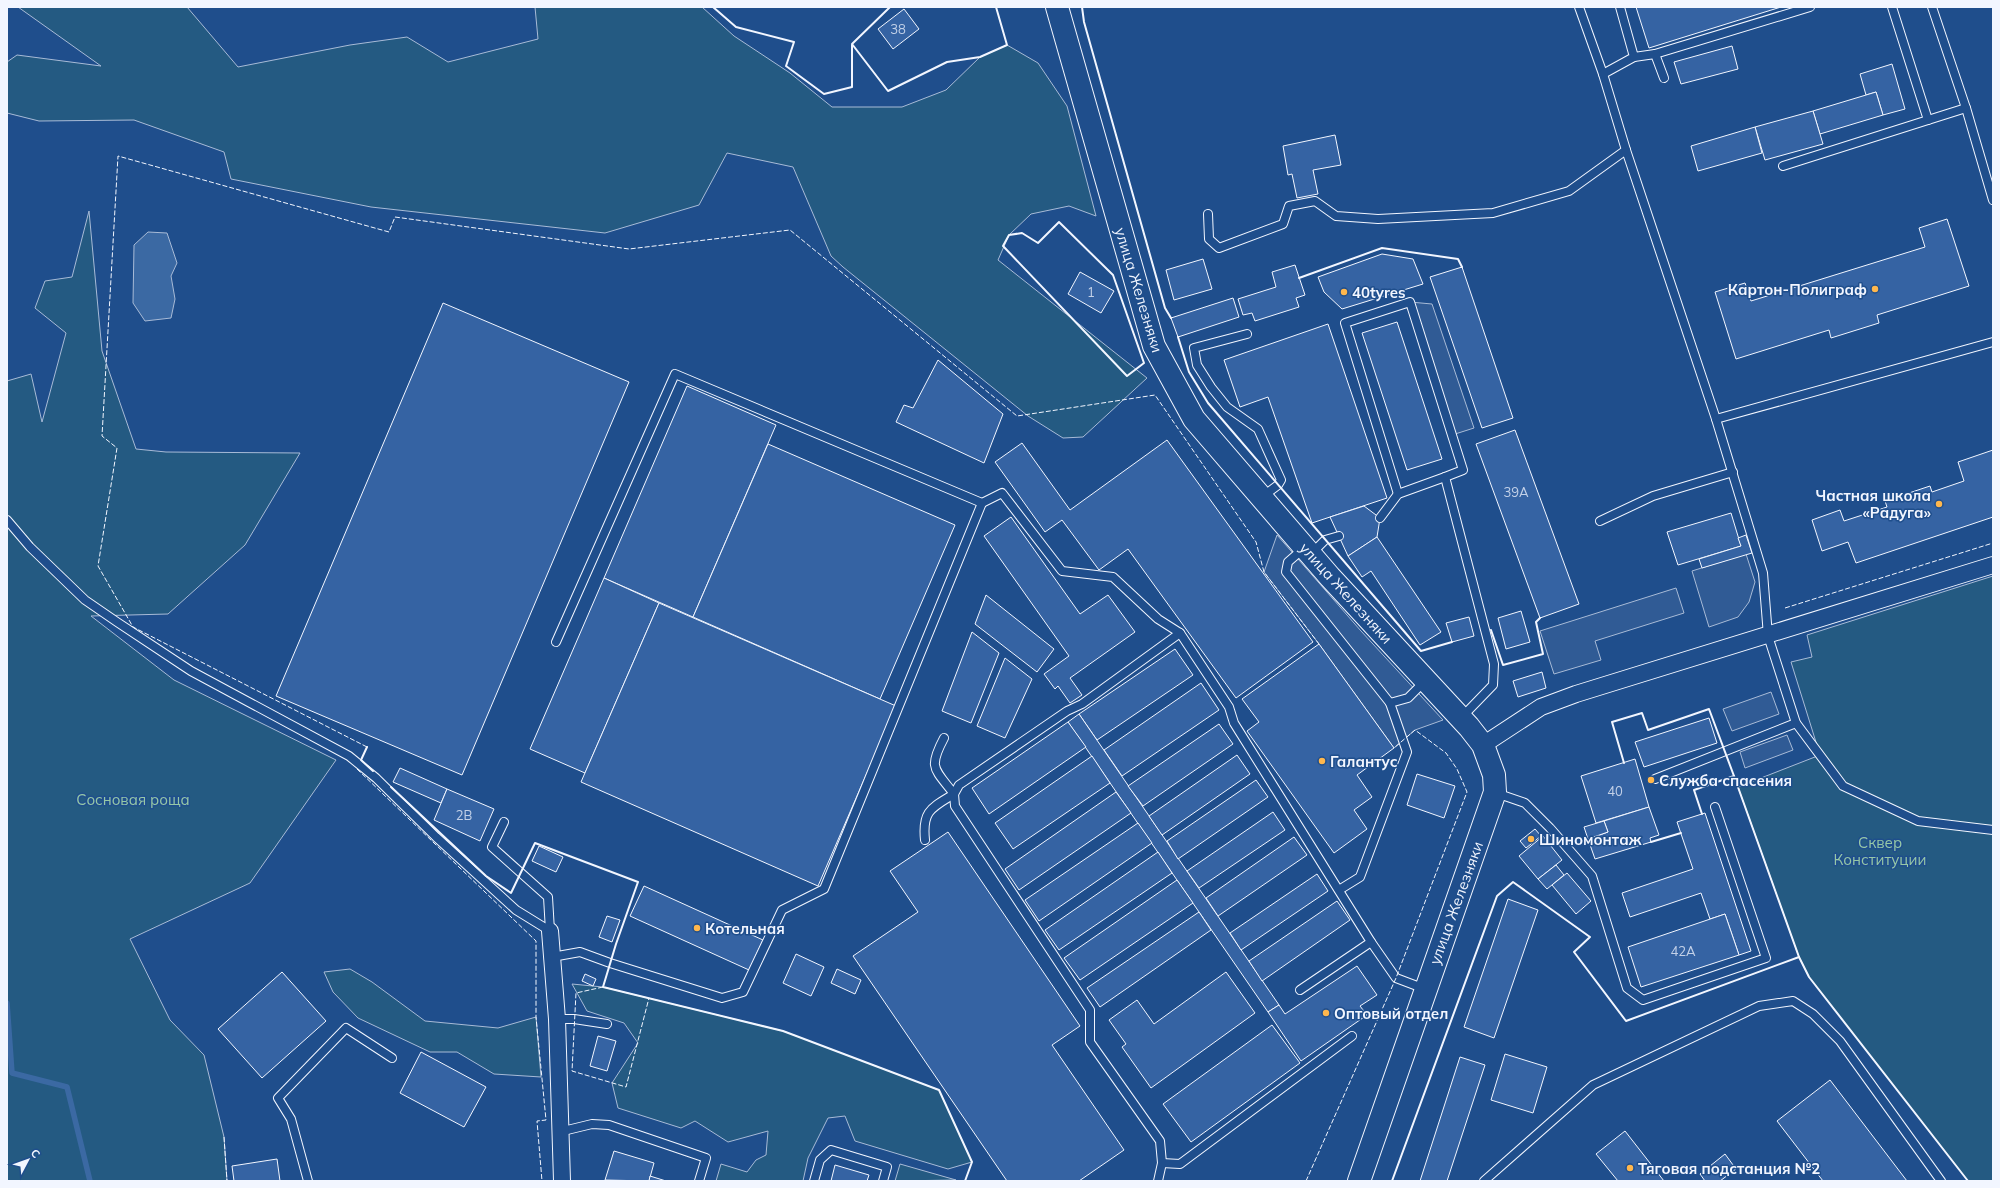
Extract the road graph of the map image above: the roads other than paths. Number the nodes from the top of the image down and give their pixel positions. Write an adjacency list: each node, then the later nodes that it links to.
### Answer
1 (1057, 7): 23 (street, улица Железняки)
2 (1579, 7): 9 (lane)
3 (1620, 7): 8 (lane)
4 (1810, 7): 7 (lane)
5 (1892, 7): 12 (lane)
6 (1932, 7): 11 (lane)
7 (1655, 54): 8 (lane); 10 (lane)
8 (1634, 57): 9 (lane)
9 (1603, 74): 13 (lane)
10 (1664, 78)
11 (1966, 108): 12 (lane); 15 (lane)
12 (1928, 120): 14 (lane)
13 (1626, 150): 16 (lane); 19 (lane)
14 (1784, 166)
15 (1993, 200)
16 (1208, 214)
17 (1247, 334): 23 (lane)
18 (1993, 342): 19 (lane)
19 (1716, 419): 20 (lane)
20 (1732, 472): 27 (lane); 32 (lane)
21 (1445, 477): 22 (lane); 22 (lane); 36 (lane)
22 (1398, 494): 25 (lane)
23 (1262, 498): 29 (street, улица Железняки)
24 (982, 503): 31 (lane); 33 (lane); 50 (lane)
25 (1380, 518)
26 (7, 520): 48 (lane)
27 (1600, 521)
28 (1339, 536): 29 (lane)
29 (1307, 551): 34 (street, улица Железняки); 35 (lane)
30 (1993, 564): 32 (street)
31 (1180, 633): 42 (lane); 47 (lane)
32 (1768, 636): 37 (lane); 39 (street)
33 (556, 642)
34 (1426, 680): 35 (lane); 36 (street, улица Железняки)
35 (1390, 703): 47 (lane)
36 (1461, 717): 39 (street, улица Железняки)
37 (1796, 723): 40 (lane); 45 (lane)
38 (944, 738): 42 (lane)
39 (1483, 745): 41 (street, улица Железняки)
40 (1655, 778)
41 (1495, 792): 43 (lane); 51 (street, улица Железняки)
42 (954, 794): 46 (lane); 58 (lane)
43 (1715, 807)
44 (504, 822): 48 (lane)
45 (1993, 830)
46 (925, 840)
47 (1339, 890): 49 (lane)
48 (550, 931): 50 (street)
49 (1371, 942): 51 (lane); 52 (lane)
50 (552, 957): 53 (street)
51 (1425, 989): 65 (street, улица Железняки)
52 (1300, 990)
53 (556, 1019): 54 (lane); 57 (street)
54 (608, 1024)
55 (1352, 1036): 58 (lane)
56 (392, 1058): 59 (lane)
57 (559, 1132): 60 (street); 61 (lane)
58 (1162, 1163): 64 (lane)
59 (308, 1181)
60 (562, 1181)
61 (699, 1181)
62 (814, 1181): 63 (lane)
63 (883, 1181)
64 (1158, 1181)
65 (1359, 1181)
66 (1484, 1181): 67 (lane)
67 (1941, 1181)

